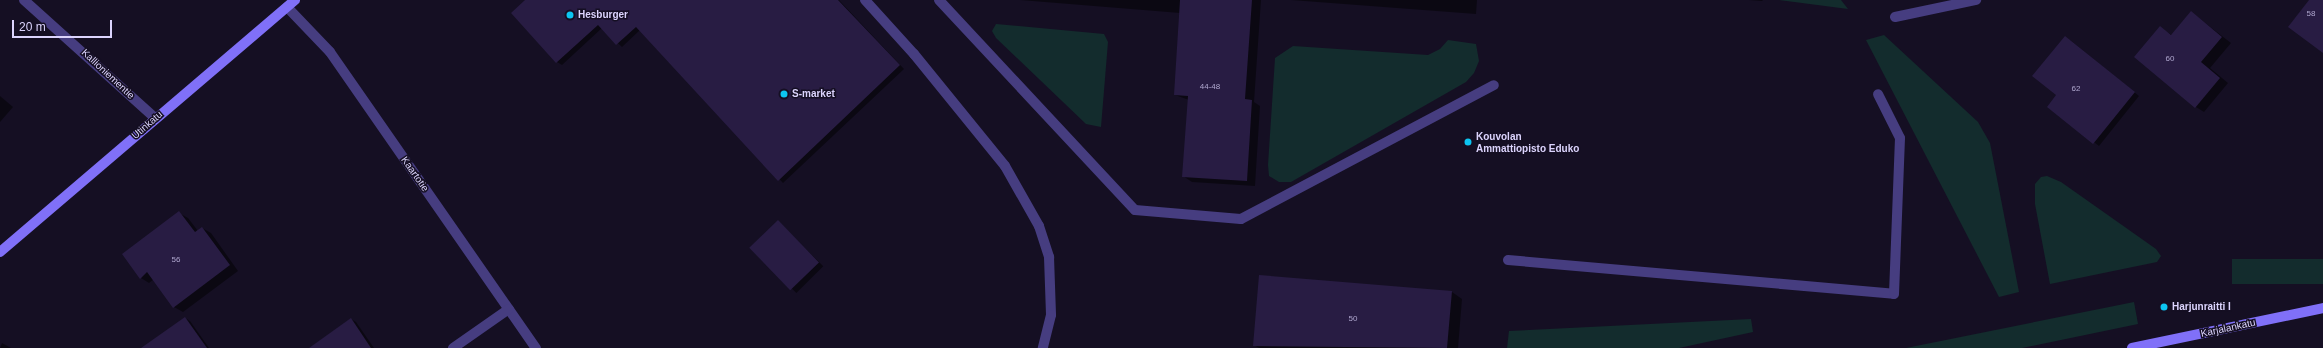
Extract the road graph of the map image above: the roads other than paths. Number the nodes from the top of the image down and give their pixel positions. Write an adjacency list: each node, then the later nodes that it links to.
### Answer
1 (24, 0): 10 (street, Kallioniementie)
2 (295, 0): 6 (street, Utinkatu)
3 (865, 0): 17 (street)
4 (939, 0): 8 (street)
5 (1976, 0): 7 (street)
6 (287, 7): 10 (street, Utinkatu); 14 (street, Kaartotie)
7 (1895, 17)
8 (1494, 85)
9 (1878, 94): 12 (street)
10 (155, 118): 11 (street, Utinkatu)
11 (0, 252)
12 (1508, 260)
13 (2323, 308): 18 (street, Karjalankatu)
14 (509, 310): 15 (street); 16 (street, Kaartotie)
15 (453, 348)
16 (536, 348)
17 (1043, 348)
18 (2132, 348)

